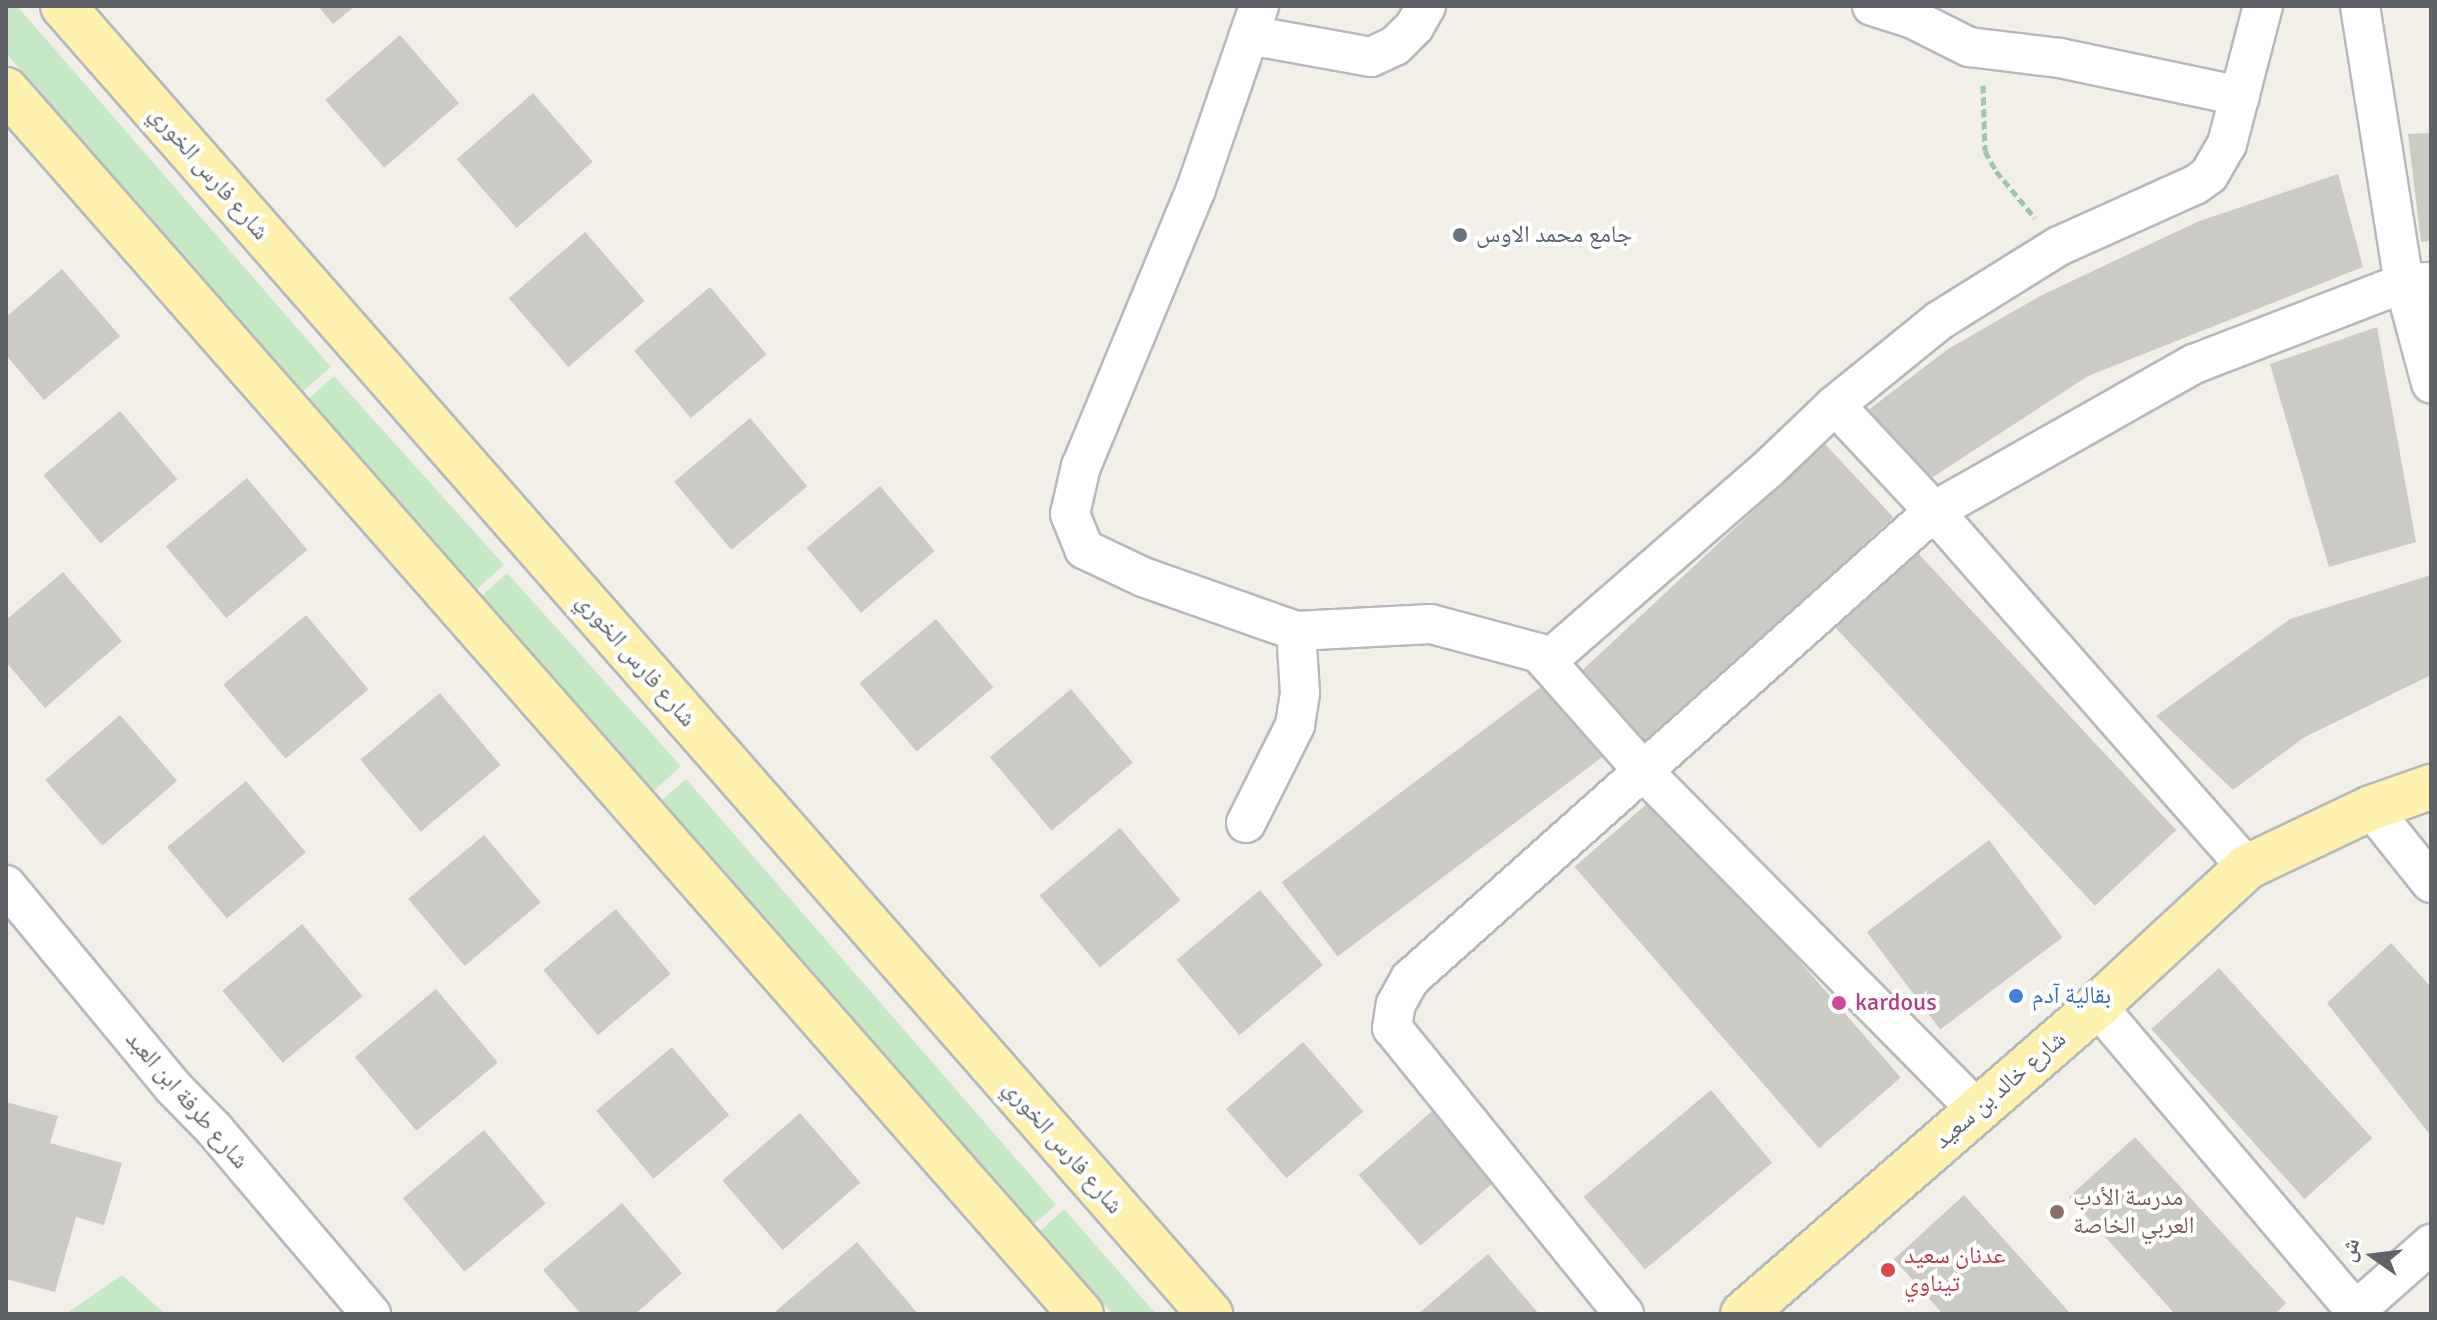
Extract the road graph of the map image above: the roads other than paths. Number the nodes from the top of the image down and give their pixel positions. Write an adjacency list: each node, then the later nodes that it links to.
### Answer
1 (63, 6): 29 (main road, شارع فارس الخوري)
2 (1426, 6): 7 (street)
3 (1872, 6): 6 (street)
4 (2263, 6): 9 (street)
5 (2360, 6): 10 (street)
6 (1930, 16): 9 (street)
7 (1254, 20): 14 (street)
8 (6, 90): 28 (main road)
9 (2240, 96): 12 (street)
10 (2417, 282): 11 (street); 13 (street)
11 (2431, 383)
12 (1835, 405): 13 (street); 15 (street)
13 (1934, 511): 16 (street); 20 (street)
14 (1296, 631): 15 (street); 19 (street)
15 (1547, 661): 16 (street)
16 (1645, 773): 24 (street); 30 (street)
17 (2431, 787): 18 (main road, شارع خالد بن سعيد)
18 (2371, 808): 20 (main road, شارع خالد بن سعيد); 21 (street)
19 (1246, 823)
20 (2247, 867): 23 (main road, شارع خالد بن سعيد)
21 (2431, 883)
22 (6, 885): 27 (street, شارع طرفة ابن العبد)
23 (2097, 1006): 24 (main road, شارع خالد بن سعيد); 26 (street)
24 (1977, 1110): 31 (main road, شارع خالد بن سعيد)
25 (2431, 1244): 26 (street)
26 (2354, 1312)
27 (371, 1314)
28 (1081, 1314)
29 (1210, 1314)
30 (1624, 1314)
31 (1743, 1314)

